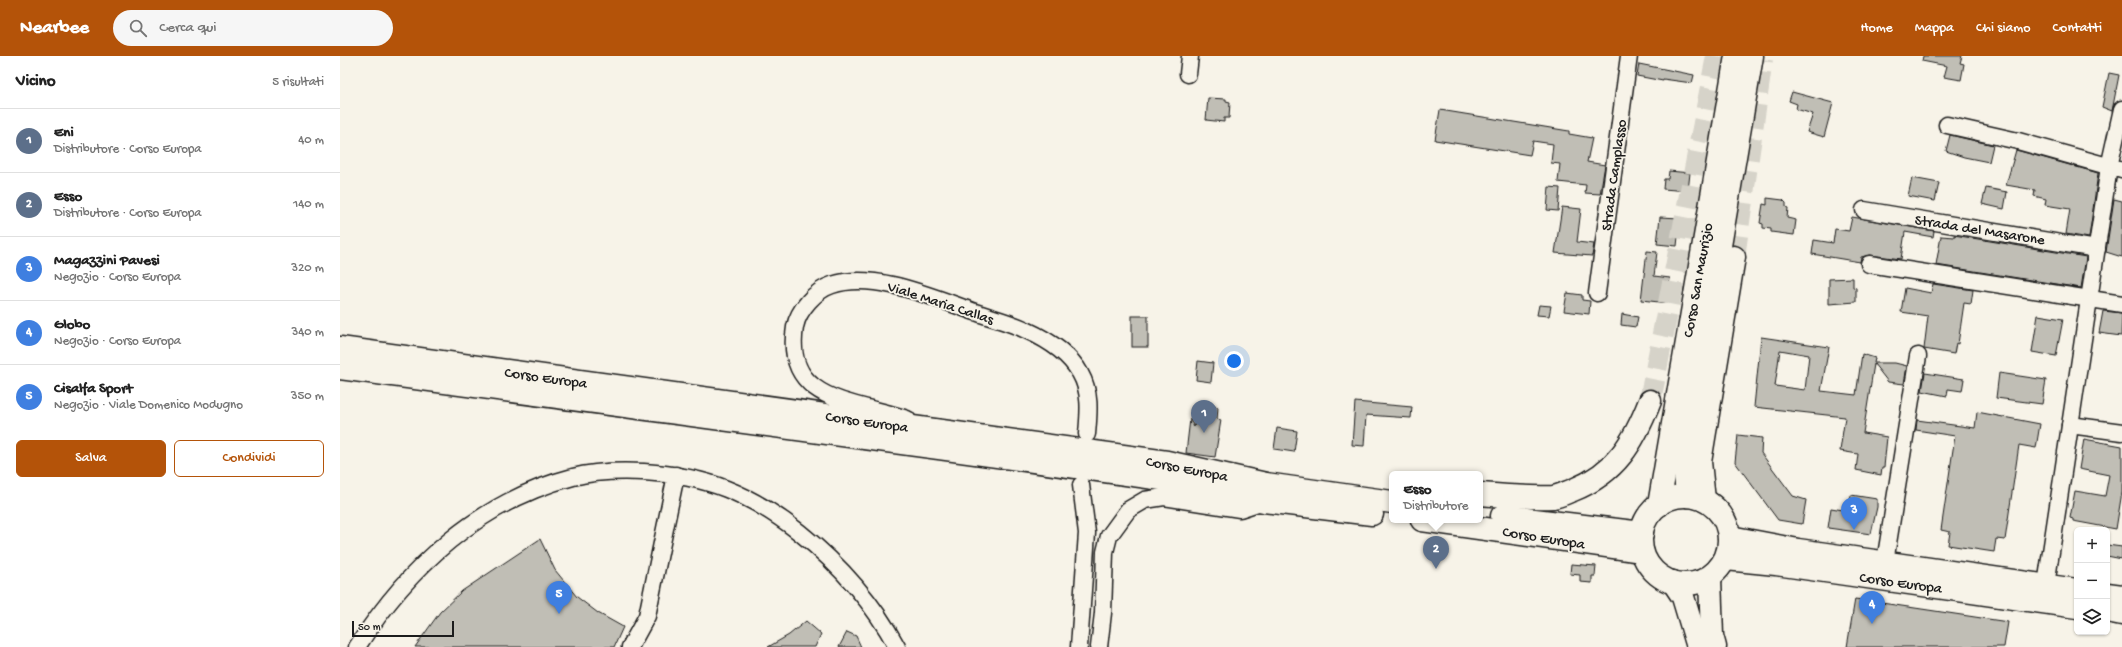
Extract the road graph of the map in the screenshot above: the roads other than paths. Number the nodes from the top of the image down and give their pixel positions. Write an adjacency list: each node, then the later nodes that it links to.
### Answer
1 (1190, 56): 5 (street)
2 (1628, 56): 13 (street, Strada Camplasso)
3 (1736, 56): 30 (main road, Corso San Maurizio)
4 (1752, 56): 27 (main road, Corso San Maurizio)
5 (1188, 74)
6 (2122, 109): 8 (street)
7 (1947, 125): 8 (street)
8 (2116, 169): 10 (street)
9 (1864, 210): 10 (street, Strada del Masarone)
10 (2097, 249): 14 (street)
11 (1734, 258): 27 (main road)
12 (1869, 264): 14 (street)
13 (1597, 293)
14 (2089, 299): 15 (street); 20 (street)
15 (2122, 304)
16 (340, 348): 21 (main road, Corso Europa)
17 (1918, 356): 37 (street)
18 (340, 368): 28 (main road, Corso Europa)
19 (1650, 401): 26 (main road)
20 (2070, 425): 22 (street); 40 (street)
21 (936, 430): 23 (street, Viale Maria Callas); 29 (main road, Corso Europa)
22 (2122, 432)
23 (1087, 434)
24 (676, 475): 47 (street); 48 (street); 49 (street)
25 (1081, 484): 50 (street)
26 (1483, 494)
27 (1696, 498): 30 (main road); 34 (main road)
28 (1264, 501): 32 (main road, Corso Europa); 51 (street)
29 (1389, 502)
30 (1658, 505): 35 (main road)
31 (1483, 514): 35 (main road, Corso Europa)
32 (1389, 516)
33 (1452, 523): 35 (main road, Corso Europa)
34 (1730, 537): 36 (main road); 37 (main road, Corso Europa)
35 (1642, 542): 39 (main road)
36 (1726, 559): 38 (main road); 44 (main road, Corso Europa)
37 (1885, 562): 40 (main road, Corso Europa)
38 (1710, 577): 39 (main road); 53 (main road)
39 (1673, 582): 52 (main road)
40 (2046, 585): 41 (main road, Corso Europa)
41 (2074, 590)
42 (2110, 594): 43 (main road)
43 (2122, 596)
44 (2074, 607)
45 (2110, 612): 46 (main road)
46 (2122, 614)
47 (358, 647)
48 (630, 647)
49 (897, 647)
50 (1079, 647)
51 (1099, 647)
52 (1698, 647)
53 (1715, 647)

